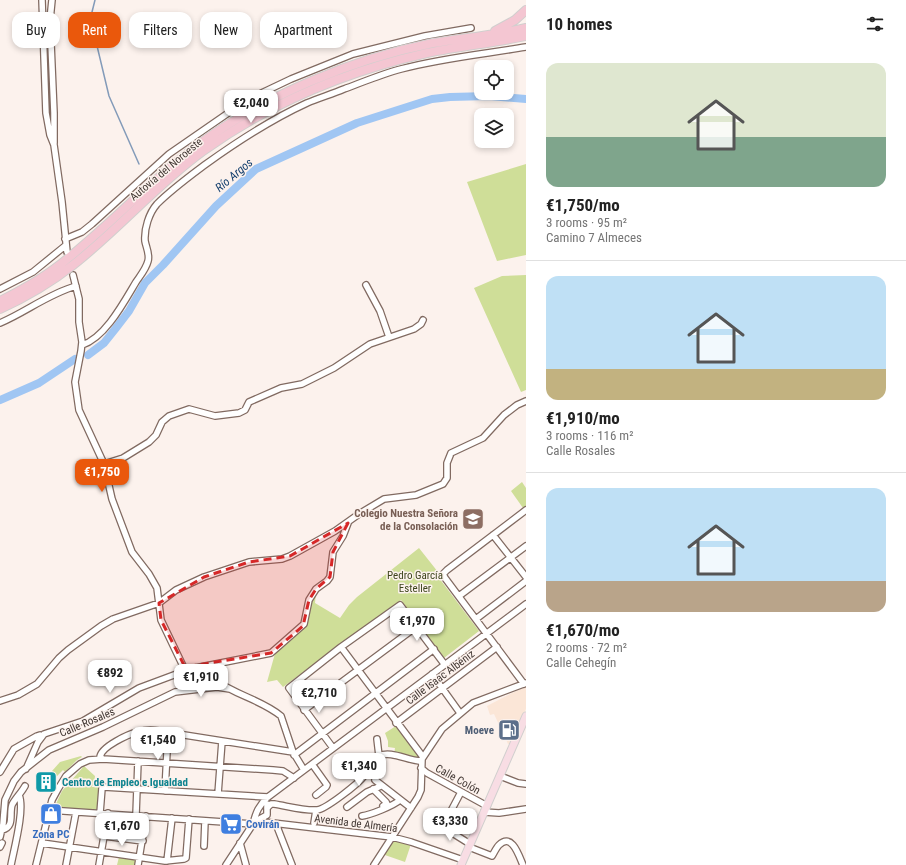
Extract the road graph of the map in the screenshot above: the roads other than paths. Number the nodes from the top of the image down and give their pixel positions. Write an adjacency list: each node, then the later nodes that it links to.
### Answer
1 (42, 0): 9 (street)
2 (52, 0): 9 (street)
3 (526, 10): 7 (highway)
4 (471, 28): 10 (street)
5 (526, 28): 7 (highway)
6 (526, 36): 18 (highway, Autovía del Noroeste)
7 (474, 37): 17 (highway, Autovía del Noroeste)
8 (526, 47): 22 (street)
9 (54, 145): 10 (street)
10 (65, 239): 11 (street)
11 (66, 246): 12 (street); 16 (street)
12 (67, 252)
13 (73, 275): 15 (street)
14 (366, 285): 21 (street)
15 (76, 286): 20 (street); 22 (street)
16 (0, 289)
17 (0, 301)
18 (0, 309)
19 (423, 320): 21 (street)
20 (0, 323)
21 (389, 337): 24 (street)
22 (82, 345): 24 (street)
23 (526, 401): 26 (street)
24 (104, 464): 33 (street)
25 (526, 510): 27 (street)
26 (348, 523): 33 (street); 41 (street)
27 (493, 535): 29 (street); 32 (street)
28 (526, 546): 29 (street)
29 (510, 558): 30 (street); 32 (street)
30 (526, 577)
31 (526, 581): 35 (street)
32 (459, 596): 35 (street)
33 (159, 602): 43 (street); 54 (street)
34 (526, 604): 37 (street)
35 (476, 619): 37 (street)
36 (416, 627): 38 (street); 40 (street); 44 (street)
37 (487, 634): 39 (street); 42 (street)
38 (341, 647): 44 (street); 56 (street)
39 (497, 647): 48 (street); 50 (street, Calle Isaac Albéniz)
40 (434, 649): 42 (street); 53 (street)
41 (205, 665): 43 (street); 45 (street)
42 (445, 665): 46 (street)
43 (186, 668): 45 (street); 52 (street); 63 (street)
44 (358, 671): 53 (street); 56 (street)
45 (207, 674): 47 (street)
46 (432, 674): 50 (street); 55 (street)
47 (215, 681): 49 (street); 51 (street)
48 (525, 683): 57 (street)
49 (214, 688): 51 (street, Calle Rosales); 52 (street, Calle Rosales)
50 (442, 688): 57 (street); 59 (street, Calle Isaac Albéniz)
51 (230, 689): 67 (street)
52 (187, 690): 75 (street, Calle Rosales)
53 (376, 694): 55 (street); 62 (street)
54 (0, 701)
55 (386, 709): 59 (street); 66 (street)
56 (304, 710): 62 (street)
57 (460, 713): 70 (street)
58 (526, 716): 60 (main road)
59 (396, 723): 70 (street)
60 (523, 727): 79 (main road)
61 (168, 732): 65 (street); 69 (street); 72 (street)
62 (322, 733): 66 (street); 67 (street)
63 (41, 738): 75 (street); 78 (street)
64 (377, 739): 68 (street)
65 (222, 740): 67 (street); 74 (street)
66 (333, 748): 73 (street)
67 (293, 753): 77 (street)
68 (379, 756): 70 (street); 104 (street)
69 (103, 759): 71 (street); 102 (street)
70 (422, 759): 76 (street)
71 (138, 761): 72 (street); 85 (street)
72 (167, 763): 74 (street); 87 (street)
73 (312, 764): 77 (street); 92 (street)
74 (220, 766): 80 (street); 89 (street)
75 (26, 768): 111 (street)
76 (421, 768): 88 (street, Calle Colón); 98 (street)
77 (304, 770): 80 (street)
78 (0, 772)
79 (500, 776): 82 (street); 100 (main road)
80 (294, 778): 91 (street)
81 (375, 780): 84 (street)
82 (526, 784)
83 (25, 786): 90 (street)
84 (382, 786): 86 (street); 94 (street)
85 (137, 789): 87 (street); 106 (street); 108 (street)
86 (373, 789): 96 (street); 97 (street)
87 (165, 791): 89 (street)
88 (461, 792): 100 (street, Calle Colón); 125 (street)
89 (218, 794): 93 (street)
90 (20, 795): 118 (street); 132 (street)
91 (271, 795): 93 (street); 95 (street); 99 (street)
92 (316, 795)
93 (255, 796): 95 (street)
94 (400, 800): 97 (street); 98 (street)
95 (263, 801): 99 (street); 103 (street)
96 (347, 806)
97 (384, 808): 110 (street)
98 (411, 808): 121 (street)
99 (267, 809): 103 (street); 104 (street); 115 (street)
100 (486, 809): 101 (street); 125 (main road)
101 (526, 809)
102 (49, 810): 105 (street, Avenida de Almería); 123 (street)
103 (257, 810): 115 (street); 115 (street)
104 (316, 810): 116 (street)
105 (76, 812): 106 (street, Avenida de Almería); 127 (street)
106 (100, 813): 107 (street, Avenida de Almería)
107 (108, 813): 108 (street, Avenida de Almería); 119 (street)
108 (136, 815): 109 (street, Avenida de Almería)
109 (146, 816): 112 (street, Avenida de Almería); 122 (street)
110 (362, 816)
111 (2, 817): 118 (street)
112 (172, 818): 113 (street, Avenida de Almería); 130 (street)
113 (189, 819): 114 (street, Avenida de Almería); 130 (street)
114 (205, 820): 115 (street, Avenida de Almería); 126 (street)
115 (260, 821): 117 (street, Avenida de Almería); 124 (street)
116 (314, 823)
117 (276, 824): 121 (street, Avenida de Almería); 139 (street)
118 (2, 830): 120 (street)
119 (104, 836): 122 (street); 128 (street)
120 (0, 837)
121 (392, 837): 131 (street, Avenida de Almería); 140 (street)
122 (142, 841): 129 (street)
123 (42, 842): 127 (street); 133 (street)
124 (240, 843): 137 (street); 138 (street)
125 (470, 845): 131 (main road); 141 (street)
126 (204, 846)
127 (69, 847): 128 (street); 134 (street)
128 (101, 852): 129 (street); 135 (street)
129 (140, 857): 130 (street); 136 (street)
130 (167, 861)
131 (462, 863)
132 (11, 865)
133 (36, 865)
134 (66, 865)
135 (99, 865)
136 (138, 865)
137 (226, 865)
138 (246, 865)
139 (292, 865)
140 (374, 865)
141 (523, 865)

